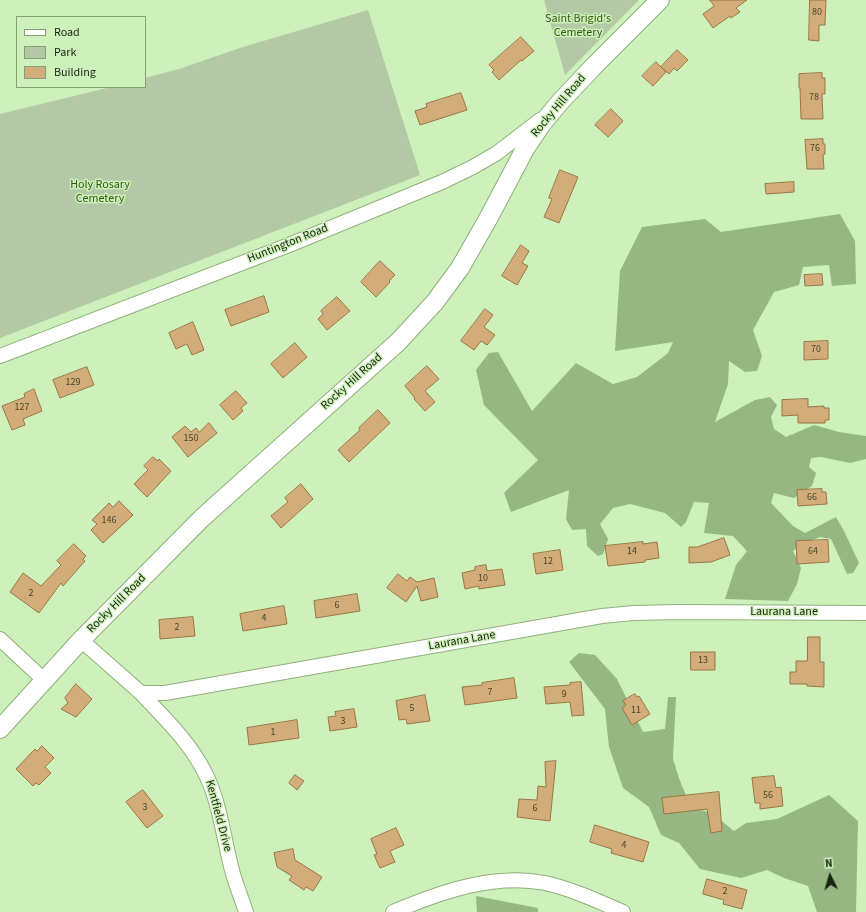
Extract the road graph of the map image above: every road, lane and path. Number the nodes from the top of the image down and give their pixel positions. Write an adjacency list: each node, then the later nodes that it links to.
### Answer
1 (660, 0): 2 (street, Rocky Hill Road)
2 (560, 102): 3 (street, Huntington Road); 6 (street, Rocky Hill Road)
3 (0, 356)
4 (866, 613): 8 (street, Laurana Lane)
5 (0, 640): 7 (street)
6 (81, 640): 7 (street, Rocky Hill Road); 8 (street)
7 (44, 680): 9 (street, Rocky Hill Road)
8 (141, 693): 10 (street, Kentfield Drive)
9 (0, 729)
10 (246, 912)
11 (394, 912): 12 (street)
12 (623, 912)

